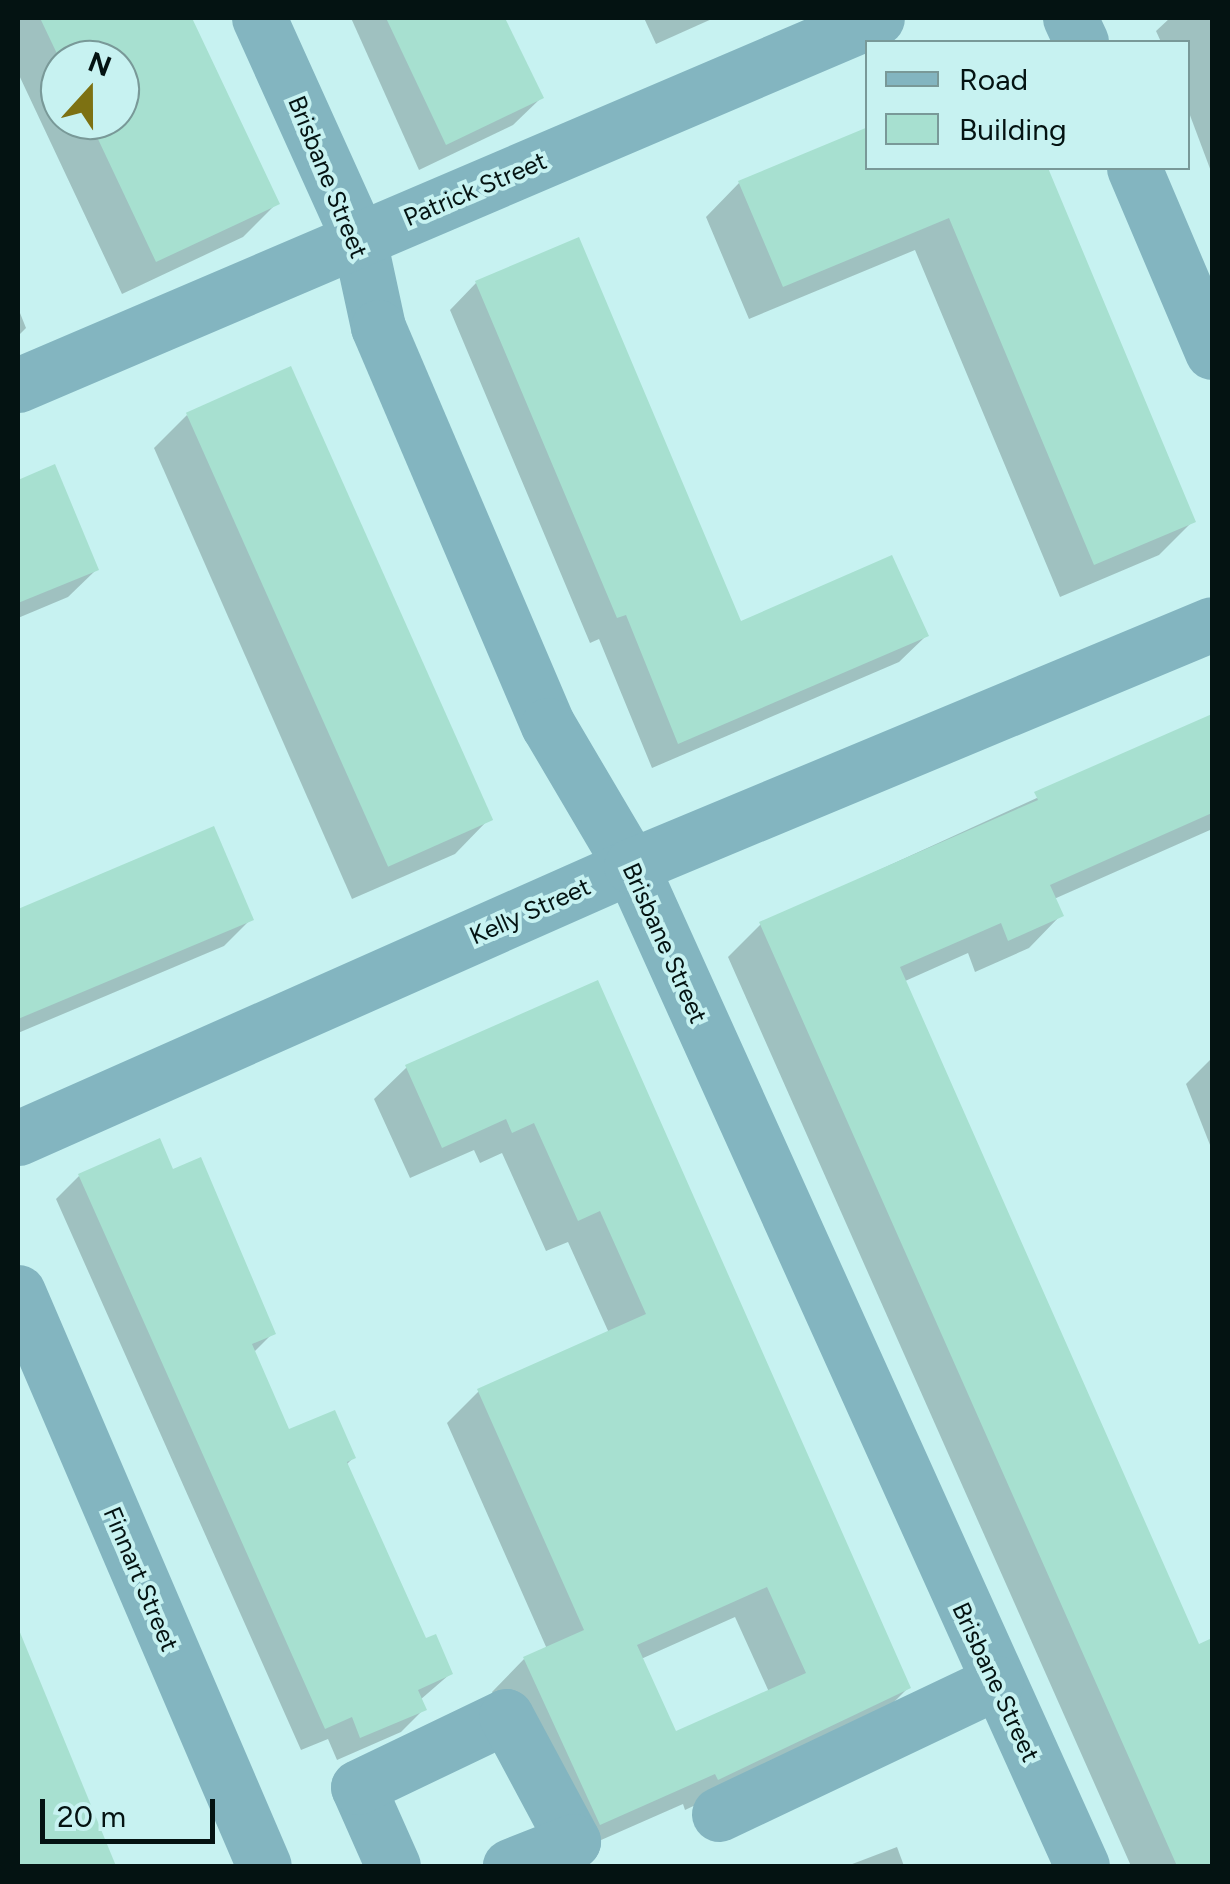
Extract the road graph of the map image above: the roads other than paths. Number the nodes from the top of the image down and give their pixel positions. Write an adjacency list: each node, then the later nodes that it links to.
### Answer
1 (259, 18): 4 (street, Brisbane Street)
2 (878, 18): 4 (street, Patrick Street)
3 (1135, 170): 5 (street)
4 (359, 239): 6 (street, Patrick Street); 8 (street, Brisbane Street)
5 (1212, 352)
6 (18, 385)
7 (1212, 624): 8 (street, Kelly Street)
8 (631, 866): 9 (street, Kelly Street); 11 (street, Brisbane Street)
9 (18, 1138)
10 (18, 1292): 14 (street, Finnart Street)
11 (995, 1683): 12 (street); 16 (street, Brisbane Street)
12 (718, 1814)
13 (378, 1862): 15 (street)
14 (264, 1866)
15 (510, 1866)
16 (1082, 1866)

